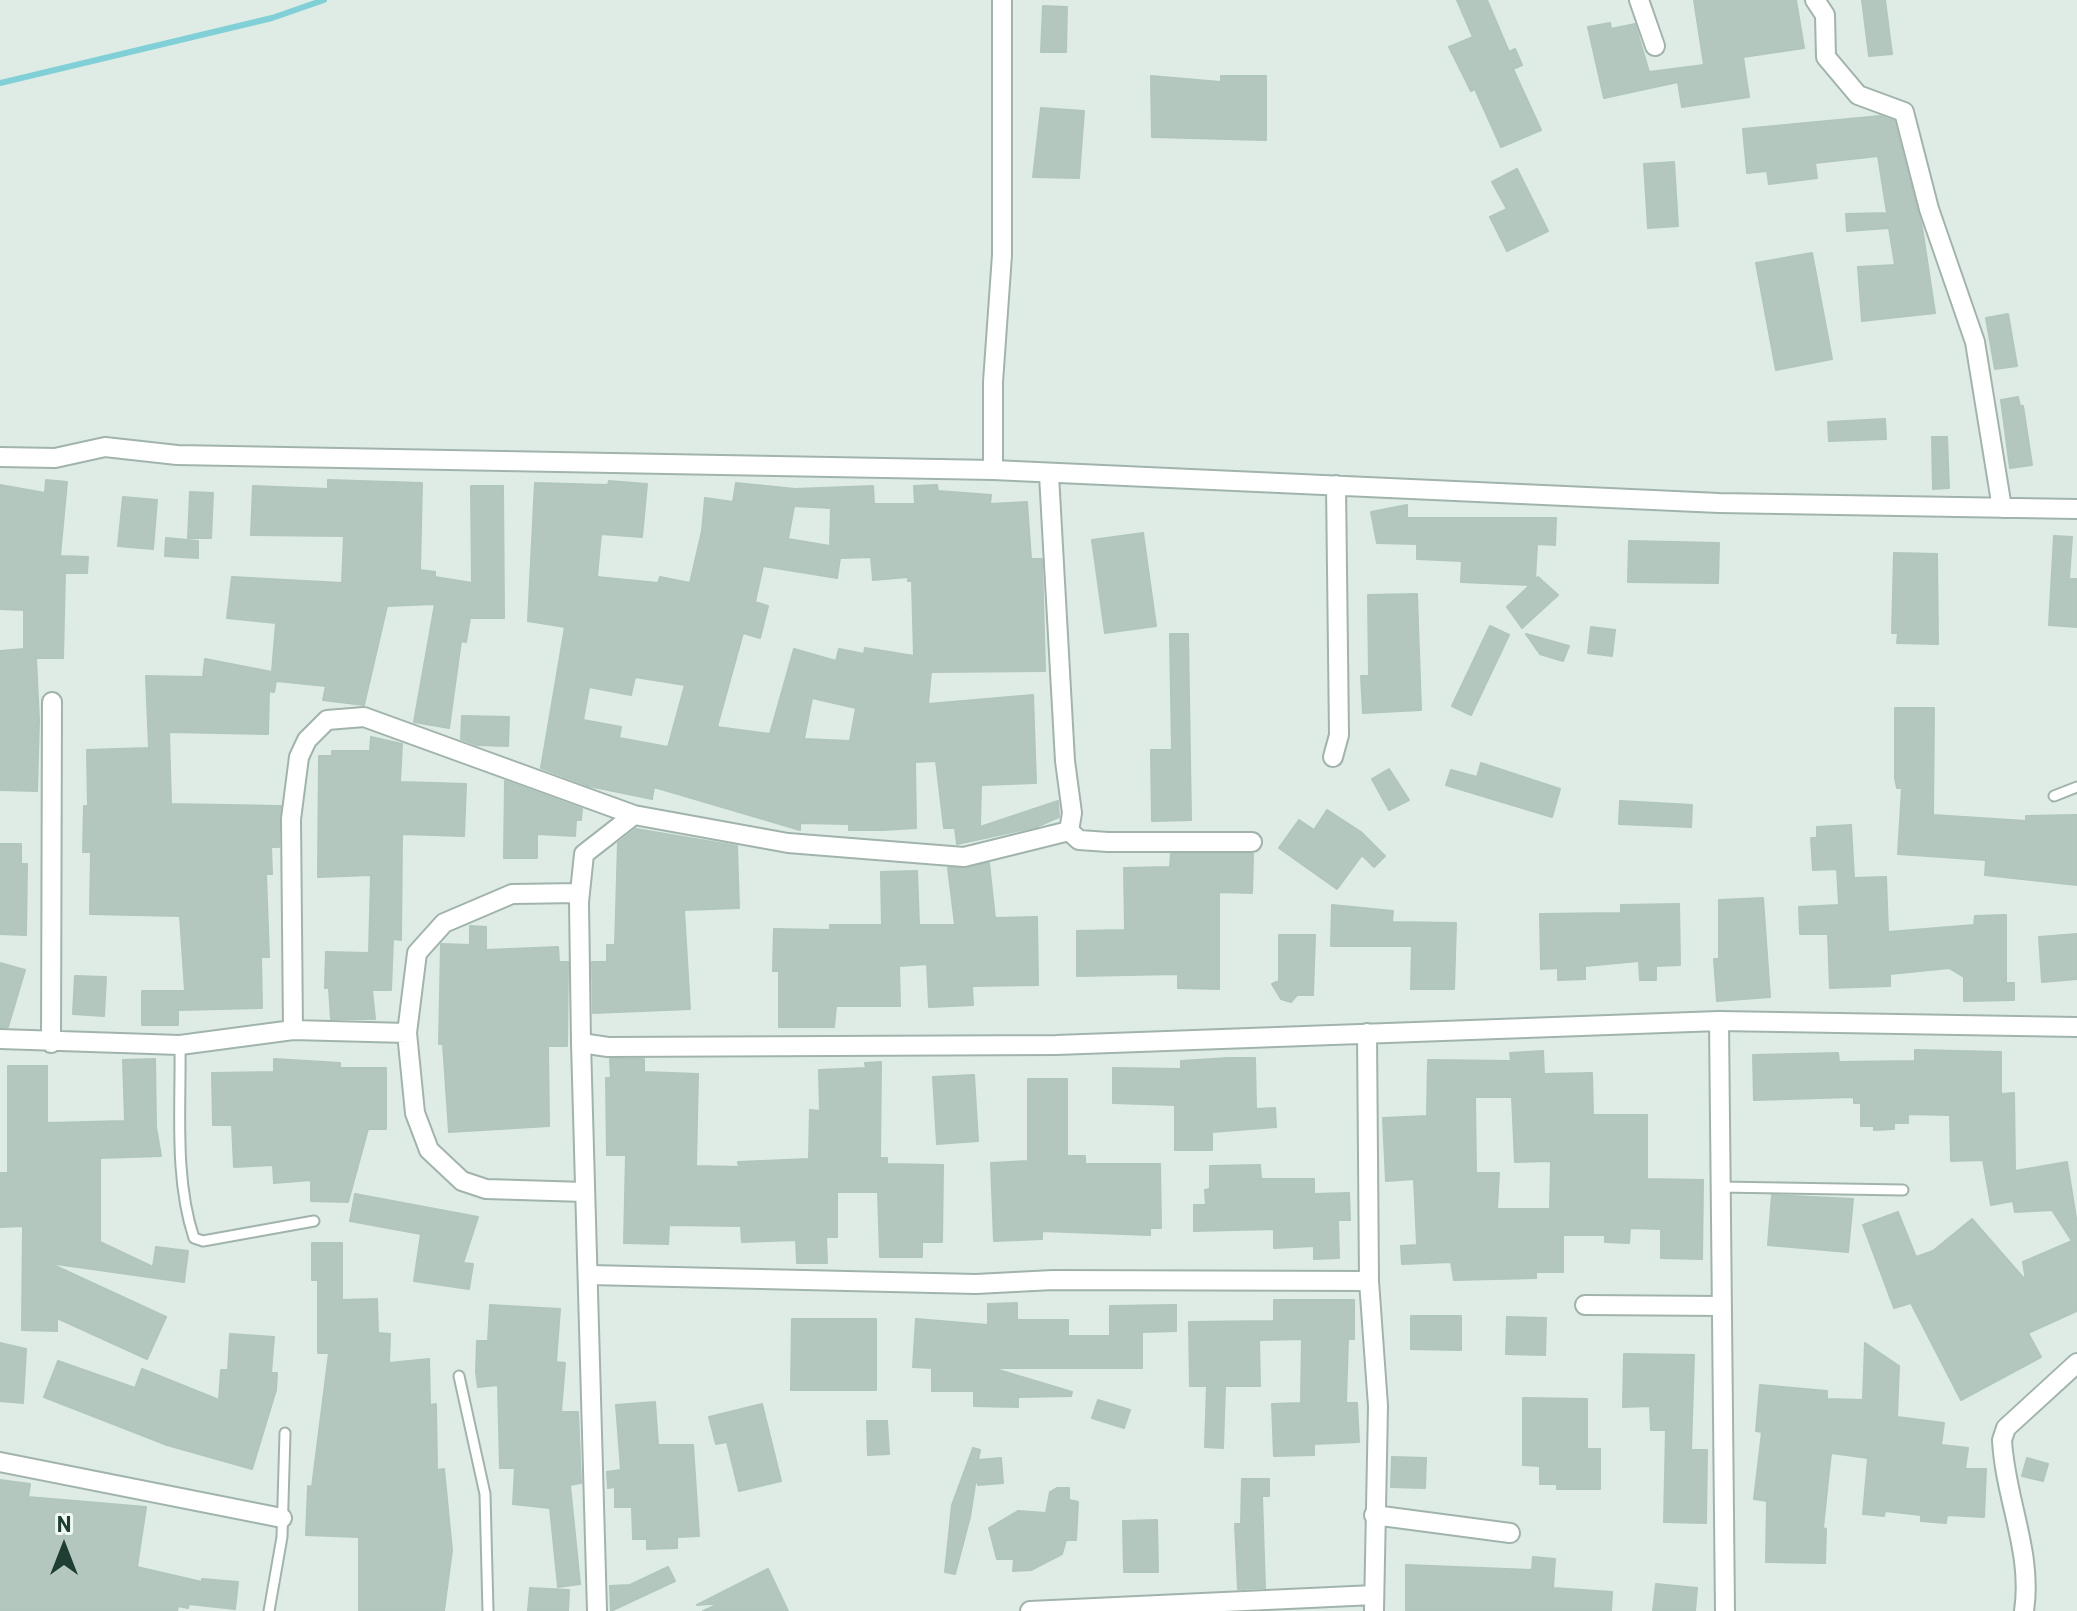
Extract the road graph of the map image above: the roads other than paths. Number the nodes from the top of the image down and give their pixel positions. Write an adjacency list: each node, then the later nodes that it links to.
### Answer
1 (1002, 0): 6 (street)
2 (1639, 0): 4 (street)
3 (1815, 0): 9 (street)
4 (1655, 46)
5 (0, 457): 6 (street)
6 (993, 470): 7 (street)
7 (1049, 475): 8 (street); 16 (street)
8 (1336, 485): 9 (street); 12 (street)
9 (2002, 508): 10 (street)
10 (2077, 509)
11 (52, 702): 25 (street)
12 (1333, 757)
13 (2077, 787): 14 (lane)
14 (2054, 796)
15 (634, 815): 16 (street); 18 (street); 21 (street)
16 (1069, 831): 17 (street)
17 (1252, 842)
18 (580, 893): 22 (street); 26 (street)
19 (1719, 1021): 20 (street); 23 (street); 28 (street)
20 (2077, 1027)
21 (293, 1030): 22 (street); 27 (street)
22 (407, 1033): 30 (street)
23 (1367, 1033): 26 (street); 33 (street)
24 (0, 1039): 25 (street)
25 (51, 1043): 27 (street)
26 (581, 1043): 30 (street)
27 (180, 1045): 31 (lane)
28 (1720, 1187): 29 (lane); 35 (street)
29 (1903, 1190)
30 (585, 1192): 32 (street)
31 (314, 1221)
32 (589, 1275): 33 (street); 46 (street)
33 (1369, 1281): 40 (street)
34 (1585, 1305): 35 (street)
35 (1722, 1306): 48 (street)
36 (2077, 1363): 49 (street)
37 (459, 1376): 45 (lane)
38 (285, 1433): 41 (lane)
39 (0, 1462): 41 (street)
40 (1374, 1515): 42 (street); 43 (street)
41 (282, 1518): 44 (lane)
42 (1510, 1533)
43 (1374, 1603): 47 (street)
44 (269, 1611)
45 (488, 1611)
46 (597, 1611)
47 (1030, 1611)
48 (1725, 1611)
49 (2024, 1611)

